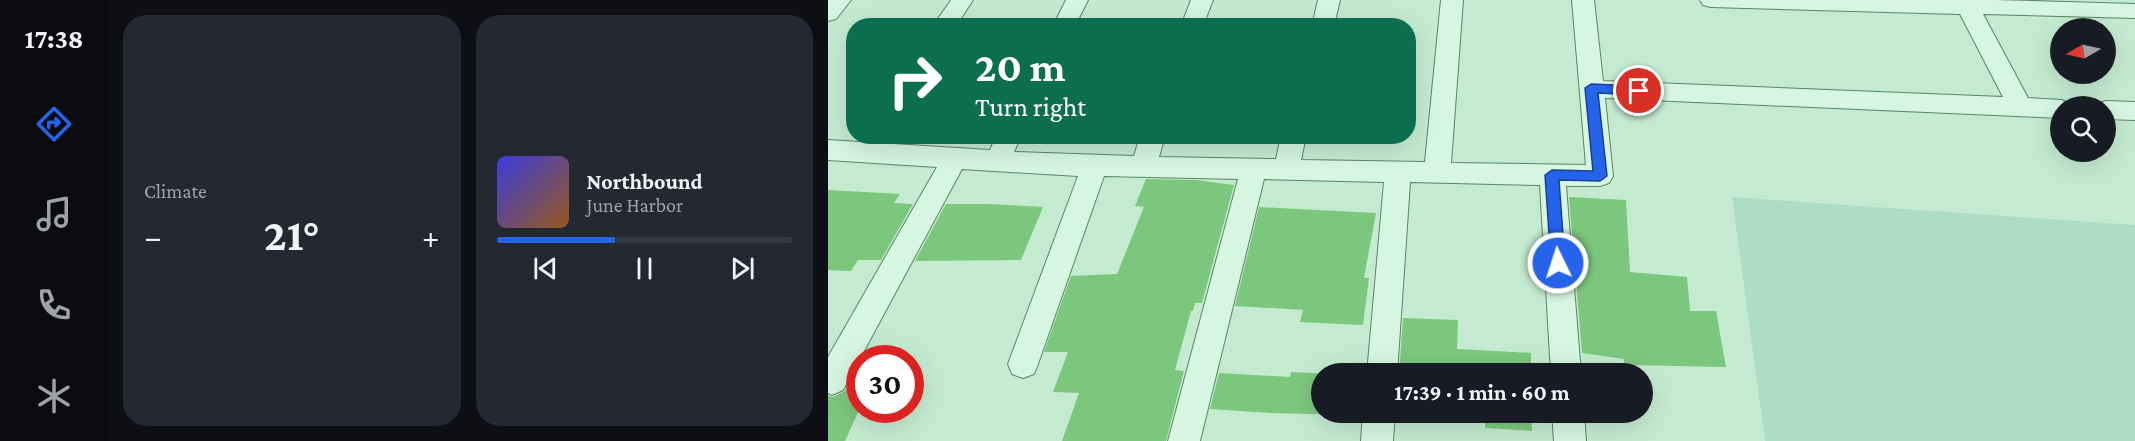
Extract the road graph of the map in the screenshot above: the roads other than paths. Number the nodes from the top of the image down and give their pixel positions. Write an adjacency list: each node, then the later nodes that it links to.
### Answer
1 (840, 0): 11 (street)
2 (962, 0): 12 (street)
3 (1077, 0): 13 (street)
4 (1202, 0): 14 (street)
5 (1329, 0): 15 (street)
6 (1452, 0): 33 (street)
7 (1583, 0): 16 (street)
8 (1711, 0): 9 (street)
9 (1966, 3): 10 (street); 17 (street)
10 (2124, 7)
11 (828, 14)
12 (950, 18)
13 (1068, 18)
14 (1195, 18)
15 (1325, 18)
16 (1591, 88): 17 (street); 34 (street)
17 (2021, 108): 18 (street)
18 (2050, 109)
19 (2116, 110): 20 (street)
20 (2135, 111)
21 (860, 144): 25 (street); 26 (street)
22 (1005, 144): 27 (street)
23 (1150, 144): 29 (street)
24 (1292, 144): 31 (street)
25 (828, 150)
26 (955, 158): 27 (street); 38 (street)
27 (996, 161): 28 (street)
28 (1095, 165): 29 (street); 37 (street)
29 (1143, 166): 30 (street)
30 (1254, 169): 31 (street); 41 (street)
31 (1286, 169): 32 (street)
32 (1398, 172): 33 (street); 35 (street)
33 (1437, 172): 34 (street)
34 (1552, 175): 36 (street)
35 (1383, 363)
36 (1565, 363)
37 (1023, 364)
38 (832, 380)
39 (1379, 423): 42 (street)
40 (1569, 423): 43 (street)
41 (1184, 441)
42 (1377, 441)
43 (1570, 441)

